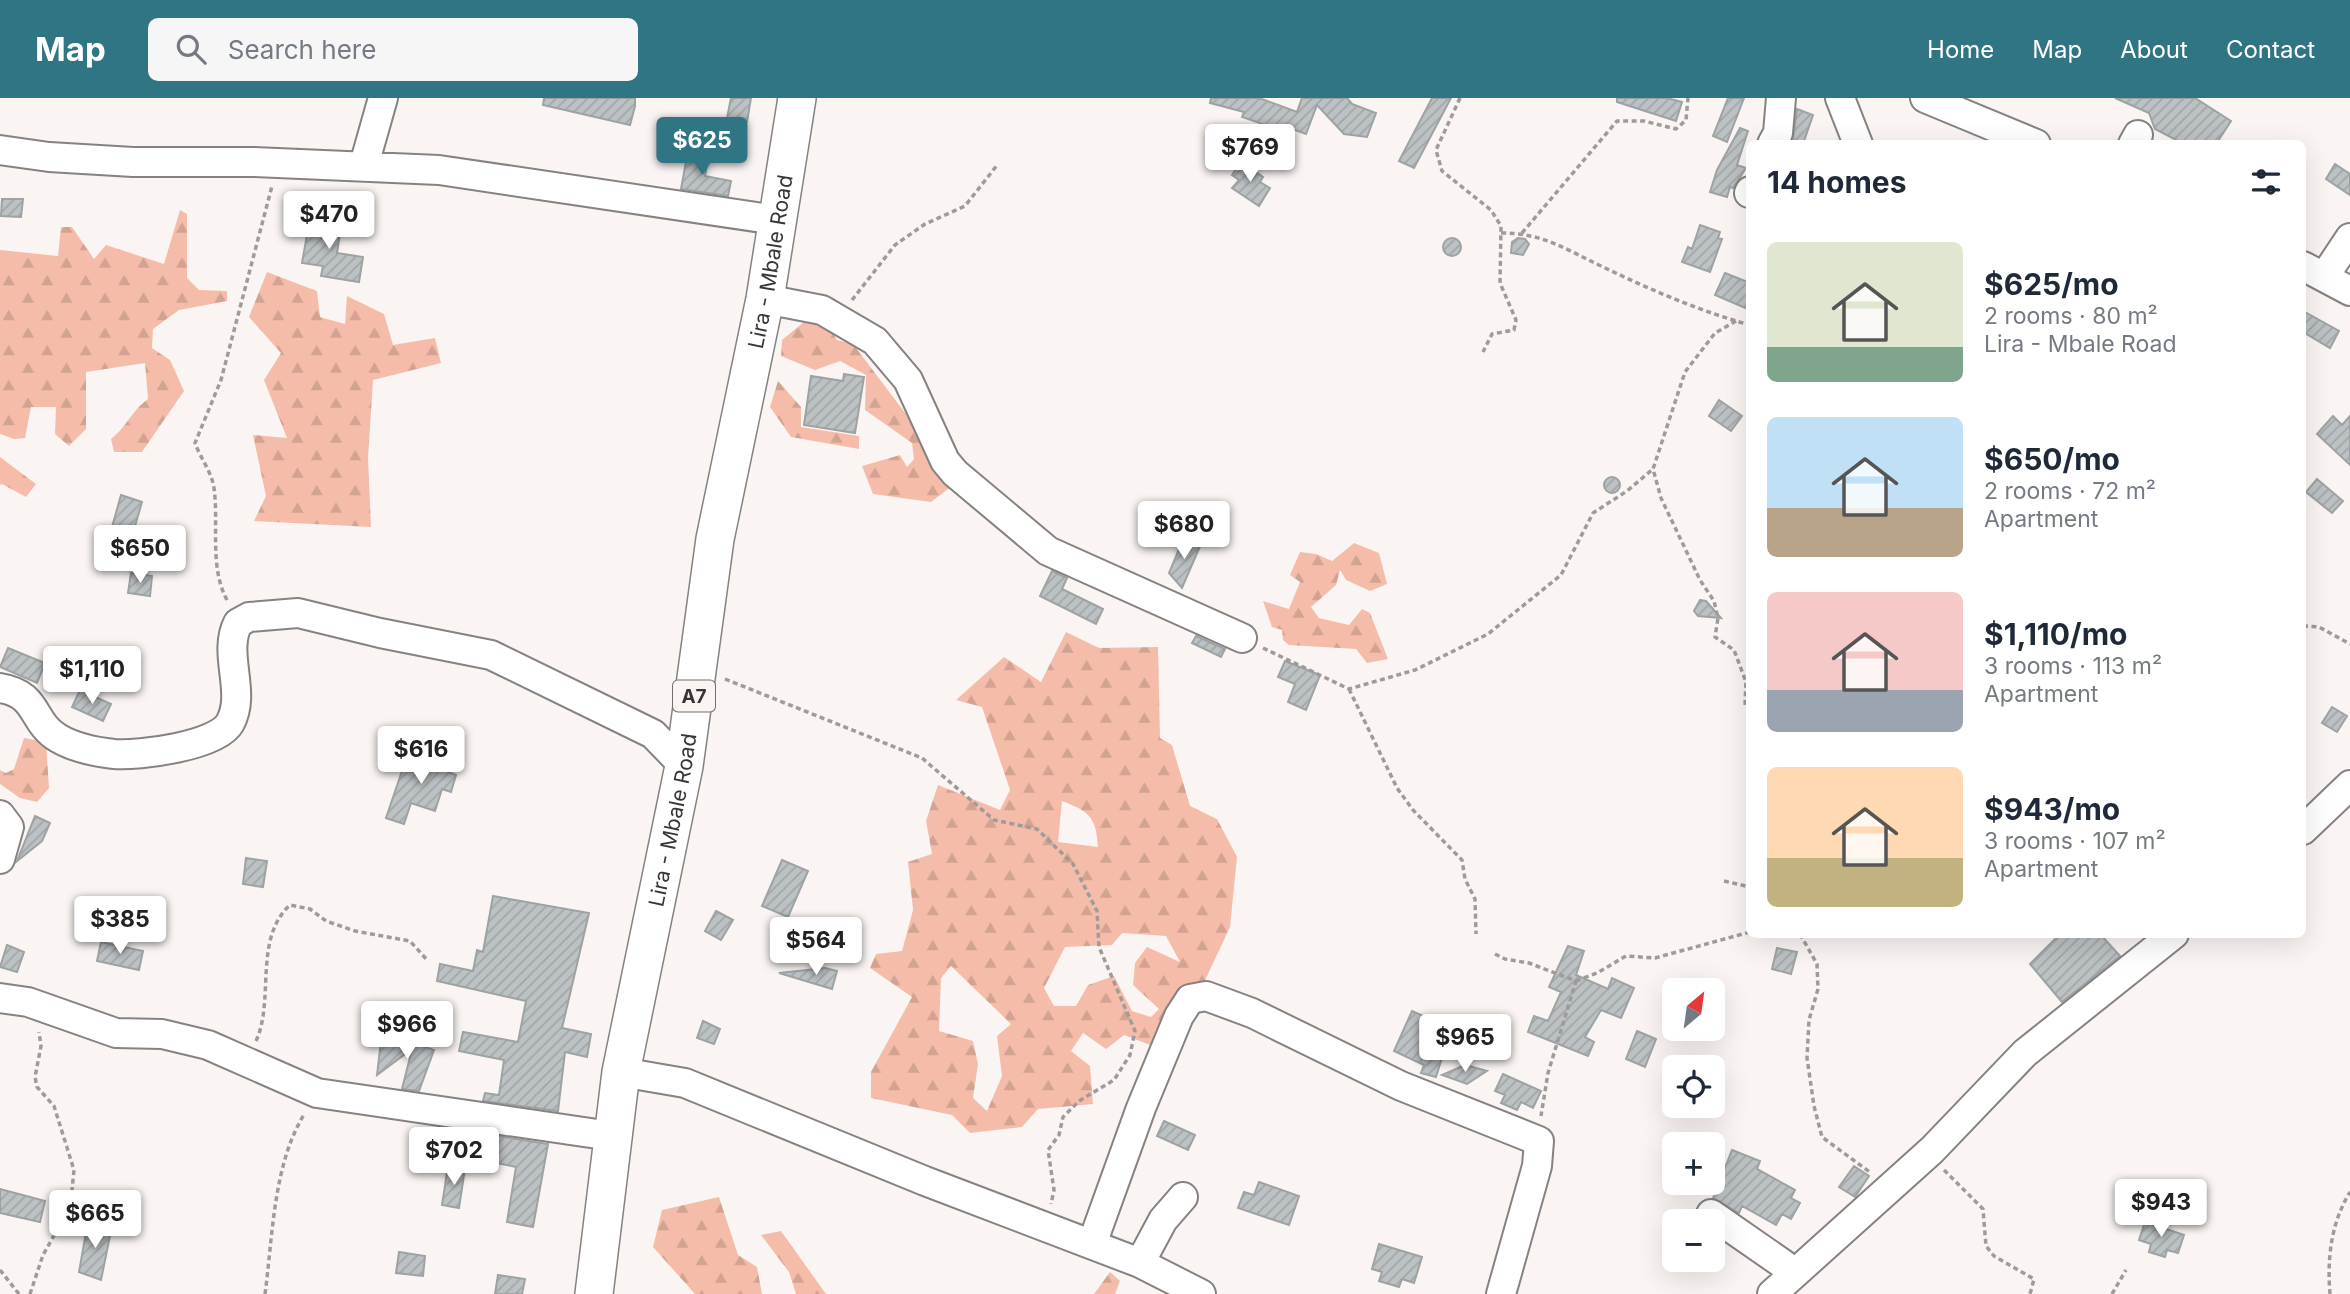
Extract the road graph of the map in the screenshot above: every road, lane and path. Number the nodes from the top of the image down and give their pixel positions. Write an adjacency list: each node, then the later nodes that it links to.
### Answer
1 (383, 98): 14 (street)
2 (797, 98): 15 (main road, Lira - Mbale Road / A7)
3 (1460, 98): 16 (path)
4 (1688, 98): 17 (path)
5 (1781, 98): 8 (street)
6 (1840, 98): 9 (street)
7 (1925, 98): 10 (street)
8 (1773, 140)
9 (1856, 140)
10 (2026, 140)
11 (0, 150): 12 (street)
12 (297, 163): 14 (street); 27 (path)
13 (998, 164): 22 (path)
14 (364, 165): 15 (street)
15 (776, 220): 21 (main road, Lira - Mbale Road / A7)
16 (1501, 233): 17 (path); 25 (path)
17 (1522, 233): 23 (path)
18 (2350, 238): 19 (street)
19 (2314, 272): 20 (street)
20 (2350, 291)
21 (765, 299): 22 (street); 31 (main road, Lira - Mbale Road / A7)
22 (822, 310): 29 (street)
23 (1736, 321): 24 (path); 26 (path)
24 (1746, 324)
25 (1483, 352)
26 (1653, 469): 32 (path); 34 (path)
27 (237, 623): 33 (street); 37 (street)
28 (2306, 626): 30 (path)
29 (1242, 638): 34 (path)
30 (2350, 644)
31 (698, 668): 37 (main road, Lira - Mbale Road / A7); 63 (path)
32 (1746, 677)
33 (0, 688)
34 (1349, 689): 45 (path)
35 (1746, 698): 36 (path)
36 (1745, 706)
37 (684, 766): 54 (main road, Lira - Mbale Road / A7)
38 (2350, 785): 40 (street)
39 (0, 815): 41 (street)
40 (2306, 827)
41 (0, 859)
42 (1724, 881): 43 (path)
43 (1746, 886)
44 (1746, 933): 50 (path)
45 (1476, 934)
46 (1802, 938): 59 (path)
47 (2169, 938): 58 (street)
48 (1495, 954): 50 (path)
49 (428, 961): 53 (path)
50 (1576, 981): 57 (path)
51 (0, 998): 52 (street)
52 (28, 1002): 53 (street); 70 (path)
53 (247, 1062): 55 (street)
54 (621, 1072): 56 (main road, Lira - Mbale Road / A7); 63 (street)
55 (317, 1093): 56 (street); 71 (path)
56 (611, 1136): 72 (main road, Lira - Mbale Road / A7)
57 (1539, 1141): 64 (street); 74 (street)
58 (1932, 1150): 59 (street); 76 (path)
59 (1890, 1186): 68 (street)
60 (2350, 1192): 78 (path)
61 (1183, 1197): 65 (street)
62 (1725, 1223): 68 (street)
63 (1046, 1226): 64 (street)
64 (1092, 1244): 65 (street)
65 (1140, 1263): 73 (street)
66 (0, 1270): 69 (path)
67 (2126, 1270): 77 (path)
68 (1793, 1274): 75 (street)
69 (19, 1294)
70 (30, 1294)
71 (265, 1294)
72 (594, 1294)
73 (1201, 1294)
74 (1501, 1294)
75 (1772, 1294)
76 (2030, 1294)
77 (2112, 1294)
78 (2330, 1294)

